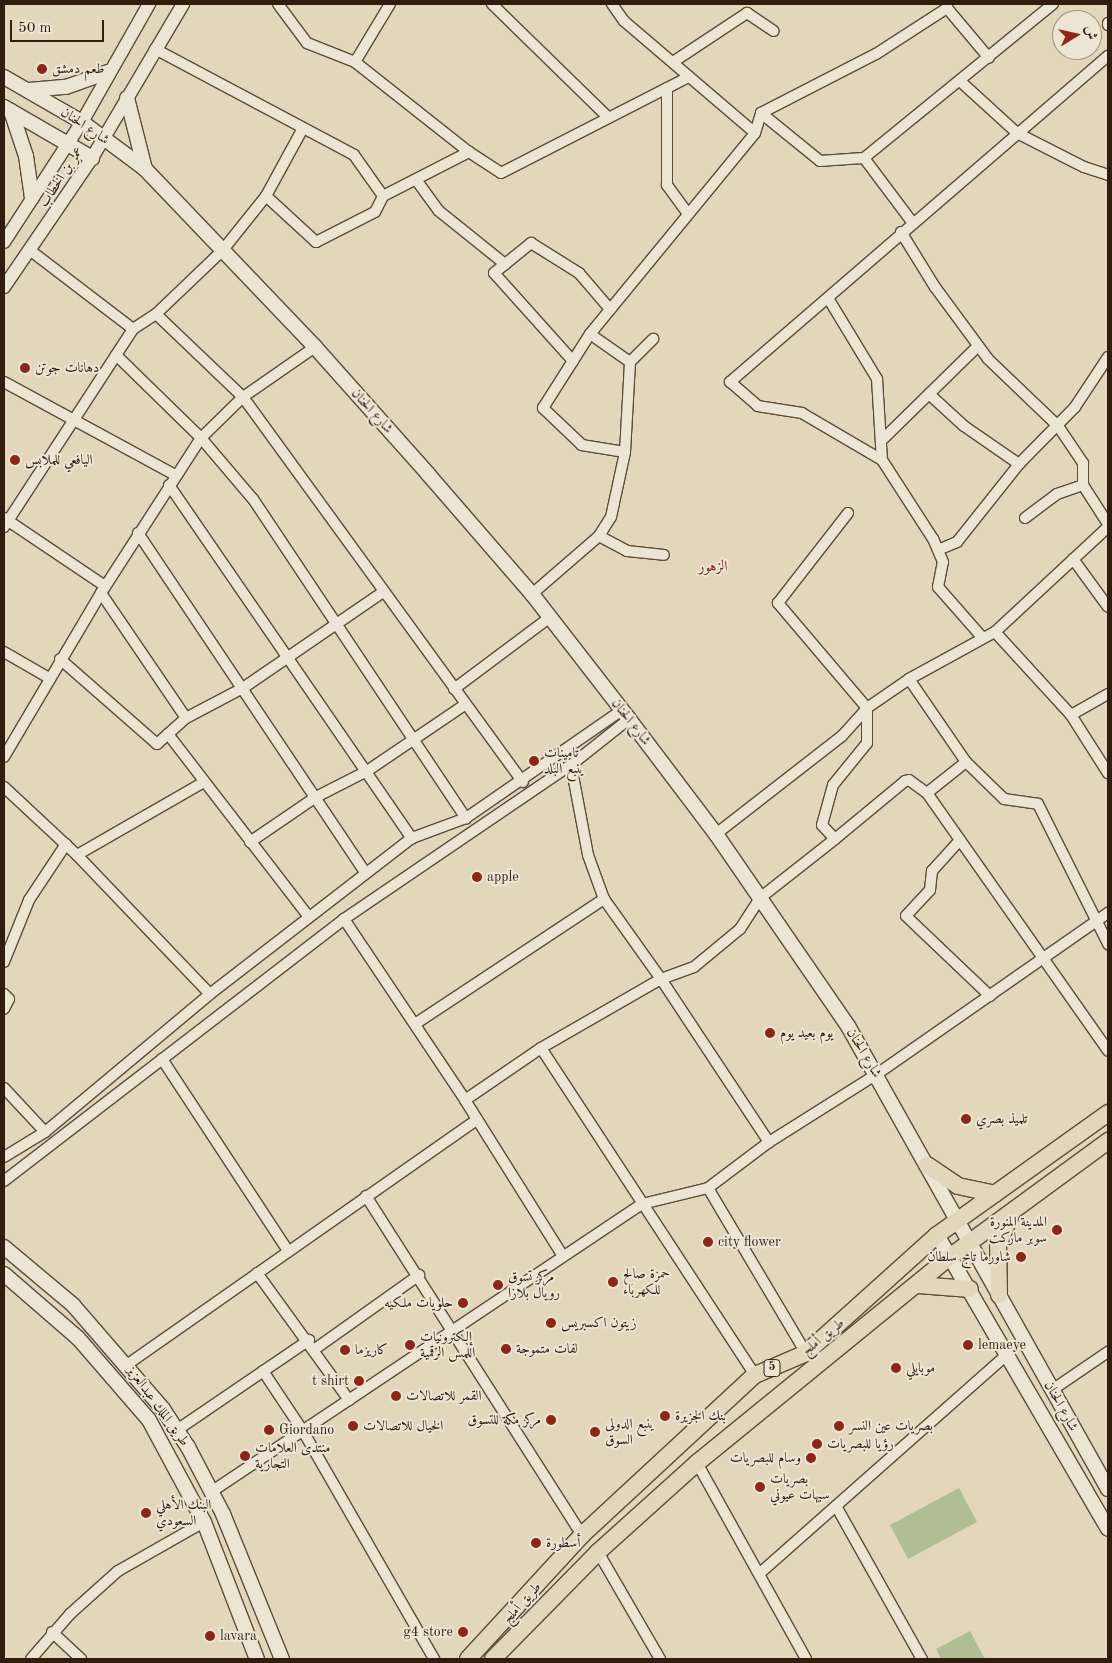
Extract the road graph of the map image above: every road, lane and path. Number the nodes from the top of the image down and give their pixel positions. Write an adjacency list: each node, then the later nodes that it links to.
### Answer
1 (149, 4): 14 (street, عمر بن الخطاب)
2 (183, 4): 9 (street, عمر بن الخطاب)
3 (278, 4): 12 (street)
4 (390, 4): 12 (street)
5 (492, 4): 23 (street)
6 (612, 4): 13 (street)
7 (1053, 4): 11 (street)
8 (774, 32): 13 (street)
9 (156, 49): 20 (street, عمر بن الخطاب); 25 (street)
10 (1108, 56): 27 (street)
11 (989, 58): 17 (street); 22 (street)
12 (355, 62): 30 (street)
13 (673, 62): 16 (street)
14 (108, 72): 19 (main road); 24 (street, عمر بن الخطاب)
15 (4, 77): 19 (main road, شارع الحنان)
16 (689, 77): 18 (street); 26 (street)
17 (960, 81): 27 (street); 32 (street)
18 (667, 88): 23 (street); 39 (street)
19 (28, 90): 24 (main road, شارع الحنان)
20 (127, 98): 28 (street, عمر بن الخطاب); 33 (main road)
21 (8, 109): 29 (main road, شارع الحنان); 38 (main road)
22 (761, 113): 26 (street); 32 (street)
23 (609, 118): 30 (street)
24 (82, 122): 28 (main road, شارع الحنان); 29 (street, عمر بن الخطاب)
25 (303, 128): 36 (street); 37 (street)
26 (755, 133): 39 (street)
27 (1018, 133): 34 (street); 40 (street)
28 (103, 138): 31 (street, عمر بن الخطاب); 33 (main road, شارع الحنان)
29 (68, 143): 31 (main road, شارع الحنان); 38 (street, عمر بن الخطاب)
30 (469, 152): 35 (street)
31 (92, 158): 43 (street, عمر بن الخطاب)
32 (864, 158): 40 (street)
33 (145, 169): 44 (main road, شارع الحنان)
34 (1108, 175)
35 (417, 181): 37 (street); 45 (street)
36 (266, 196): 37 (street); 44 (street)
37 (383, 196)
38 (32, 198): 42 (street, عمر بن الخطاب)
39 (688, 214): 48 (street)
40 (912, 222): 41 (street)
41 (901, 232): 47 (street); 53 (street)
42 (4, 242)
43 (31, 251): 46 (street, عمر بن الخطاب); 50 (street)
44 (222, 252): 49 (street); 54 (main road, شارع الحنان)
45 (505, 264): 48 (street); 57 (street)
46 (4, 287)
47 (828, 298): 65 (street); 67 (street)
48 (610, 309): 51 (street)
49 (156, 314): 50 (street); 61 (street)
50 (134, 329): 55 (street)
51 (590, 334): 57 (street); 58 (street)
52 (653, 338): 58 (street)
53 (978, 346): 60 (street); 63 (street)
54 (315, 347): 61 (street); 83 (main road, شارع الحنان)
55 (116, 355): 62 (street); 64 (street)
56 (1108, 357): 63 (street)
57 (573, 361): 66 (street)
58 (630, 362): 66 (street)
59 (4, 382): 62 (street)
60 (929, 394): 65 (street); 68 (street)
61 (243, 397): 64 (street); 82 (street)
62 (73, 421): 69 (street); 74 (street)
63 (1058, 426): 68 (street); 71 (street)
64 (201, 438): 69 (street); 86 (street)
65 (881, 441): 67 (street)
66 (625, 452): 77 (street)
67 (882, 460): 78 (street)
68 (1019, 464): 78 (street)
69 (175, 475): 70 (street)
70 (169, 485): 76 (street); 90 (street)
71 (1083, 485): 73 (street); 75 (street)
72 (848, 512): 98 (street)
73 (1025, 518)
74 (5, 522): 81 (street)
75 (1108, 525): 80 (street)
76 (138, 533): 81 (street); 94 (street)
77 (599, 536): 79 (street); 83 (street)
78 (938, 550): 88 (street)
79 (664, 555)
80 (1073, 559): 84 (street); 87 (street)
81 (103, 589): 91 (street); 101 (street)
82 (383, 592): 86 (street); 95 (street)
83 (532, 594): 85 (main road, شارع الحنان)
84 (1108, 607)
85 (549, 618): 95 (street); 99 (main road, شارع الحنان)
86 (337, 625): 90 (street); 103 (street)
87 (994, 632): 88 (street); 100 (street)
88 (981, 636): 93 (street)
89 (4, 652): 92 (street)
90 (288, 658): 94 (street); 107 (street)
91 (60, 659): 92 (street); 102 (street)
92 (49, 678): 104 (street)
93 (909, 679): 98 (street); 105 (street)
94 (243, 688): 101 (street); 113 (street)
95 (454, 689): 97 (street)
96 (1108, 694): 100 (street)
97 (463, 706): 103 (street); 110 (street)
98 (867, 708): 115 (street); 117 (street)
99 (626, 714): 106 (street); 110 (street); 115 (main road, شارع الحنان)
100 (1071, 715): 108 (street)
101 (186, 718): 102 (street)
102 (168, 734): 109 (street)
103 (412, 740): 107 (street); 114 (street)
104 (4, 757)
105 (966, 762): 112 (street); 128 (street)
106 (571, 765): 124 (street); 127 (street)
107 (367, 771): 113 (street); 116 (street)
108 (1108, 773)
109 (204, 782): 119 (street); 121 (street)
110 (523, 782): 114 (street)
111 (4, 787): 120 (street)
112 (928, 793): 117 (street); 118 (street)
113 (316, 797): 119 (street); 122 (street)
114 (466, 818): 116 (street)
115 (716, 834): 123 (main road, شارع الحنان)
116 (412, 838): 122 (street)
117 (835, 839): 123 (street)
118 (960, 840): 131 (street); 136 (street)
119 (250, 842): 126 (street)
120 (66, 844): 121 (street); 130 (street)
121 (77, 855): 135 (street)
122 (366, 873): 126 (street)
123 (760, 898): 133 (street); 142 (main road, شارع الحنان)
124 (604, 899): 133 (street); 138 (street)
125 (1108, 913): 128 (street)
126 (309, 917): 135 (street)
127 (344, 919): 138 (street); 141 (street)
128 (1095, 922): 129 (street); 131 (street)
129 (1108, 944)
130 (6, 950): 132 (street)
131 (1044, 958): 136 (street); 140 (street)
132 (4, 962)
133 (661, 979): 139 (street); 149 (street)
134 (4, 994): 137 (street)
135 (210, 994): 147 (street)
136 (990, 996): 142 (street)
137 (4, 1009)
138 (415, 1024): 144 (street)
139 (541, 1048): 144 (street); 156 (street)
140 (1108, 1051)
141 (162, 1059): 152 (street); 162 (street)
142 (877, 1074): 149 (street); 151 (main road, شارع الحنان)
143 (4, 1088): 147 (street)
144 (465, 1100): 146 (street)
145 (1108, 1113): 154 (highway, طريق أملج / 5)
146 (477, 1120): 155 (street); 163 (street)
147 (45, 1132): 150 (street)
148 (1108, 1141): 157 (highway, طريق أملج / 5)
149 (770, 1142): 153 (street)
150 (4, 1158)
151 (927, 1165): 154 (highway); 158 (main road, شارع الحنان)
152 (4, 1181)
153 (708, 1188): 156 (street); 174 (street)
154 (995, 1194): 158 (highway, طريق أملج / 5)
155 (366, 1196): 162 (street); 167 (street)
156 (642, 1204): 163 (street); 178 (street)
157 (1012, 1212): 160 (highway, طريق أملج / 5); 170 (highway)
158 (957, 1220): 159 (highway, طريق أملج / 5); 160 (main road, شارع الحنان)
159 (938, 1235): 164 (main road, شارع الحنان); 174 (highway, طريق أملج / 5)
160 (970, 1241): 164 (highway, طريق أملج / 5); 170 (main road, شارع الحنان)
161 (4, 1247): 176 (main road, طريق الملك عبدالعزيز)
162 (288, 1251): 165 (street)
163 (563, 1256): 171 (street)
164 (951, 1256): 168 (highway, طريق أملج / 5); 169 (main road, شارع الحنان)
165 (258, 1273): 172 (street); 176 (street)
166 (4, 1274): 187 (main road, طريق الملك عبدالعزيز)
167 (418, 1275): 171 (street); 172 (street)
168 (918, 1285): 169 (highway); 183 (highway, طريق أملج / 5)
169 (970, 1289): 175 (main road, شارع الحنان)
170 (999, 1295): 179 (main road, شارع الحنان)
171 (454, 1330): 180 (street); 189 (street)
172 (312, 1345): 177 (street); 180 (street)
173 (1108, 1352): 179 (street)
174 (806, 1354): 178 (highway, طريق أملج / 5)
175 (1008, 1354): 186 (street); 188 (main road, شارع الحنان)
176 (128, 1364): 181 (main road, طريق الملك عبدالعزيز)
177 (263, 1371): 181 (street); 182 (street)
178 (755, 1375): 189 (highway, طريق أملج / 5)
179 (1052, 1390): 184 (main road, شارع الحنان)
180 (349, 1400): 182 (street)
181 (177, 1430): 185 (main road, طريق الملك عبدالعزيز)
182 (303, 1431): 185 (street); 197 (street)
183 (697, 1464): 190 (highway, طريق أملج / 5); 191 (street)
184 (1108, 1489)
185 (211, 1492): 196 (main road, طريق الملك عبدالعزيز)
186 (836, 1506): 191 (street); 202 (street)
187 (204, 1522): 192 (street); 195 (main road, طريق الملك عبدالعزيز)
188 (1108, 1529)
189 (582, 1535): 198 (highway, طريق أملج / 5)
190 (598, 1552): 199 (highway, طريق أملج / 5); 200 (street)
191 (759, 1574): 201 (street)
192 (52, 1632): 193 (street); 194 (street)
193 (31, 1659)
194 (81, 1659)
195 (257, 1659)
196 (282, 1659)
197 (434, 1659)
198 (468, 1659)
199 (493, 1659)
200 (660, 1659)
201 (806, 1659)
202 (922, 1659)

